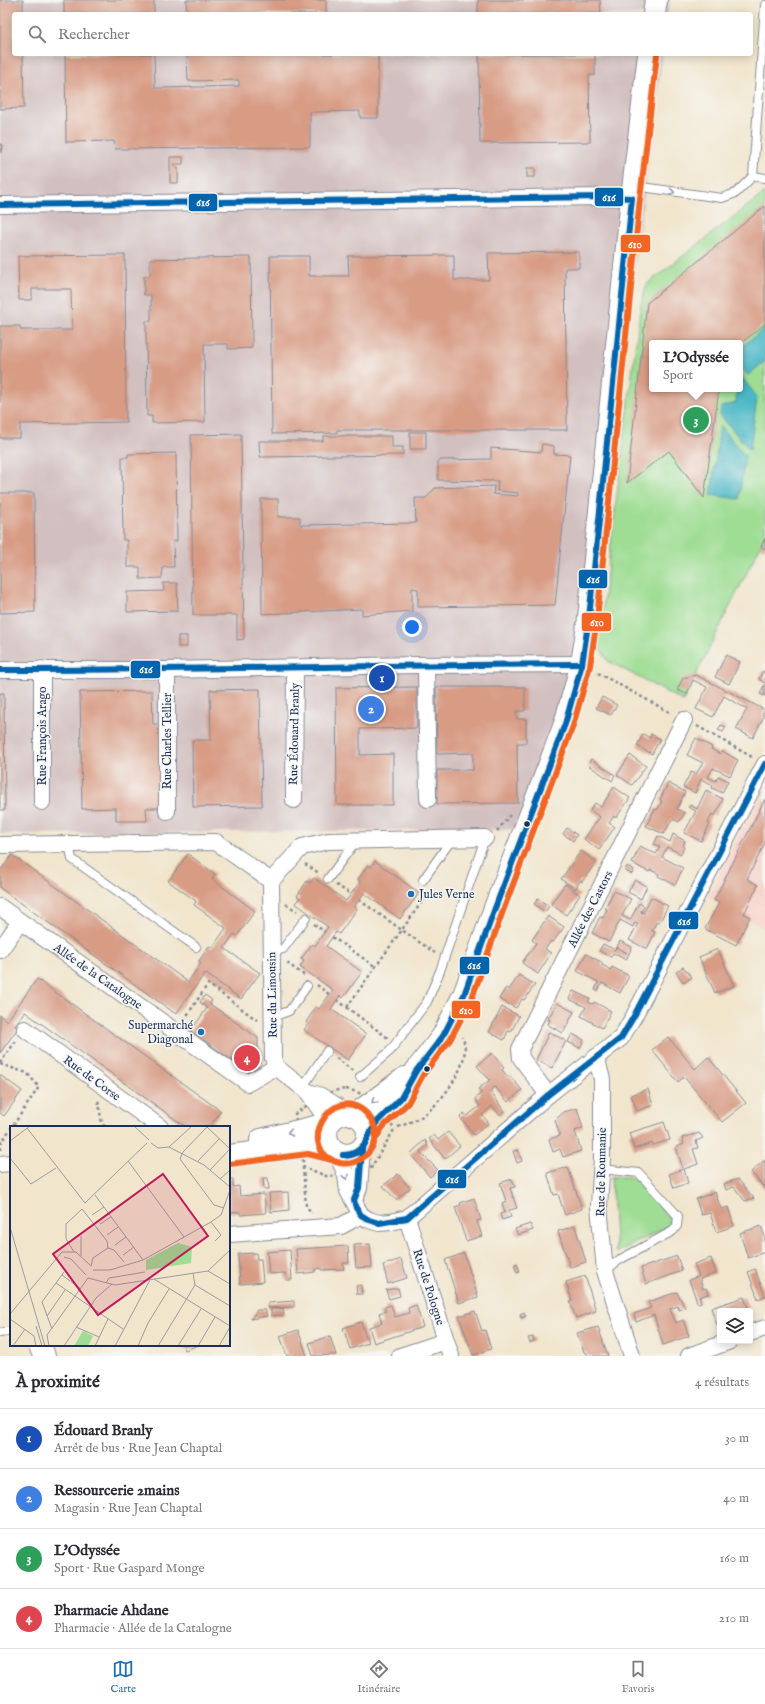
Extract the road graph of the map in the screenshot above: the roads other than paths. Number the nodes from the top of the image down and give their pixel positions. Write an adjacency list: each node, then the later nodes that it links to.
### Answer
1 (656, 0): 3 (street)
2 (765, 5): 5 (lane)
3 (654, 12)
4 (649, 56): 7 (street)
5 (753, 176): 6 (lane); 7 (lane, one-way to 5)
6 (765, 178)
7 (633, 192): 8 (street); 9 (street)
8 (0, 205)
9 (582, 664): 10 (street); 41 (street)
10 (426, 665): 11 (street); 17 (street)
11 (295, 668): 14 (street); 18 (street, Rue Édouard Branly)
12 (42, 669): 13 (street); 14 (street); 19 (street, Rue François Arago)
13 (0, 670)
14 (167, 670): 20 (street, Rue Charles Tellier)
15 (684, 720): 44 (street, Allée des Castors)
16 (765, 764): 39 (street)
17 (428, 799)
18 (294, 800)
19 (42, 802)
20 (167, 811)
21 (485, 838): 22 (street); 42 (lane)
22 (452, 839): 23 (street); 27 (lane)
23 (356, 840): 26 (lane); 28 (street)
24 (69, 844): 25 (street); 28 (street); 32 (lane)
25 (0, 845)
26 (328, 879)
27 (423, 880)
28 (271, 881): 34 (street, Rue du Limousin)
29 (0, 907): 31 (street, Allée de la Catalogne)
30 (306, 918): 34 (lane)
31 (20, 922): 33 (street); 40 (street, Allée de la Catalogne)
32 (196, 947)
33 (0, 950)
34 (271, 951): 36 (street, Rue du Limousin)
35 (308, 982): 36 (lane)
36 (272, 1017): 40 (street, Rue du Limousin)
37 (25, 1029): 47 (street, Rue de Corse)
38 (327, 1051): 43 (lane)
39 (596, 1057): 44 (street); 52 (street, Rue de Roumanie)
40 (276, 1068): 43 (street)
41 (416, 1071): 45 (street, one-way to 45); 48 (street)
42 (360, 1077)
43 (305, 1090): 45 (street); 46 (street)
44 (548, 1095): 55 (street)
45 (351, 1114): 46 (street); 48 (street)
46 (328, 1124): 49 (street, one-way to 49); 50 (street)
47 (159, 1126)
48 (365, 1142): 50 (street); 53 (street)
49 (230, 1147)
50 (336, 1153): 51 (street); 53 (street, one-way to 53)
51 (230, 1156)
52 (601, 1169): 57 (street, Rue de Roumanie); 57 (lane)
53 (354, 1200): 54 (street)
54 (361, 1215): 55 (street); 56 (street)
55 (407, 1218): 64 (street, Rue de Pologne)
56 (230, 1234)
57 (605, 1271): 67 (street, Rue de Roumanie)
58 (765, 1328): 61 (street)
59 (10, 1331): 60 (lane)
60 (0, 1333)
61 (753, 1333)
62 (722, 1344): 68 (street)
63 (40, 1346): 65 (street)
64 (449, 1349): 66 (street)
65 (44, 1356)
66 (400, 1356)
67 (632, 1356)
68 (689, 1356)

